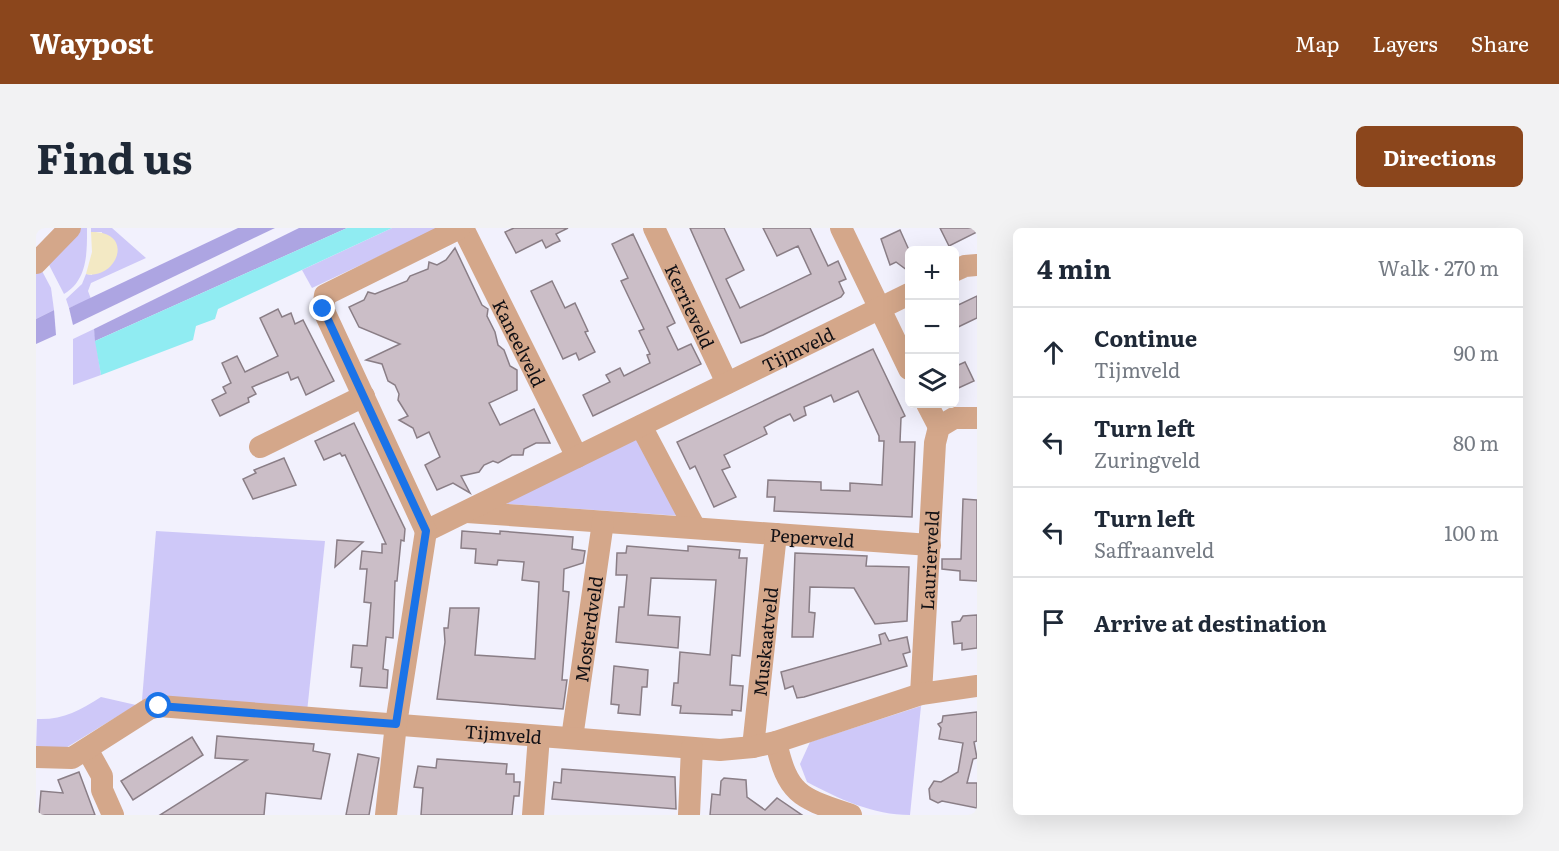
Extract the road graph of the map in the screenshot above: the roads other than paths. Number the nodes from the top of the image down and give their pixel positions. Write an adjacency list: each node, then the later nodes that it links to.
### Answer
1 (70, 228): 5 (street)
2 (462, 228): 12 (street); 18 (street, Kaneelveld)
3 (654, 228): 11 (street, Kerrieveld)
4 (841, 228): 9 (street)
5 (36, 263)
6 (977, 265): 7 (street)
7 (959, 269)
8 (905, 296): 9 (street, Tijmveld)
9 (879, 310): 10 (street); 11 (street, Tijmveld)
10 (905, 361)
11 (727, 383): 15 (street, Tijmveld)
12 (364, 396): 17 (street); 22 (street)
13 (929, 408): 16 (street)
14 (977, 418): 16 (street)
15 (641, 426): 18 (street, Tijmveld); 21 (street)
16 (939, 427): 24 (street, Laurierveld)
17 (260, 447)
18 (577, 457): 19 (street, Tijmveld)
19 (466, 512): 20 (street, Peperveld); 22 (street, Tijmveld)
20 (603, 522): 21 (street, Peperveld); 29 (street, Mosterdveld)
21 (694, 528): 23 (street, Peperveld)
22 (426, 531): 27 (street)
23 (776, 534): 24 (street, Peperveld); 31 (street, Muskaatveld)
24 (930, 544): 26 (street, Laurierveld)
25 (977, 686): 26 (street, Tijmveld)
26 (921, 694): 30 (street, Tijmveld)
27 (396, 724): 28 (street, Tijmveld); 33 (street, Tijmveld); 36 (street)
28 (539, 736): 29 (street, Tijmveld); 37 (street)
29 (572, 738): 32 (street, Tijmveld)
30 (776, 742): 31 (street, Tijmveld); 39 (street)
31 (753, 747): 32 (street, Tijmveld)
32 (692, 748): 38 (street)
33 (87, 749): 34 (street, Tijmveld); 35 (street)
34 (36, 757)
35 (112, 815)
36 (386, 815)
37 (533, 815)
38 (689, 815)
39 (851, 815)

